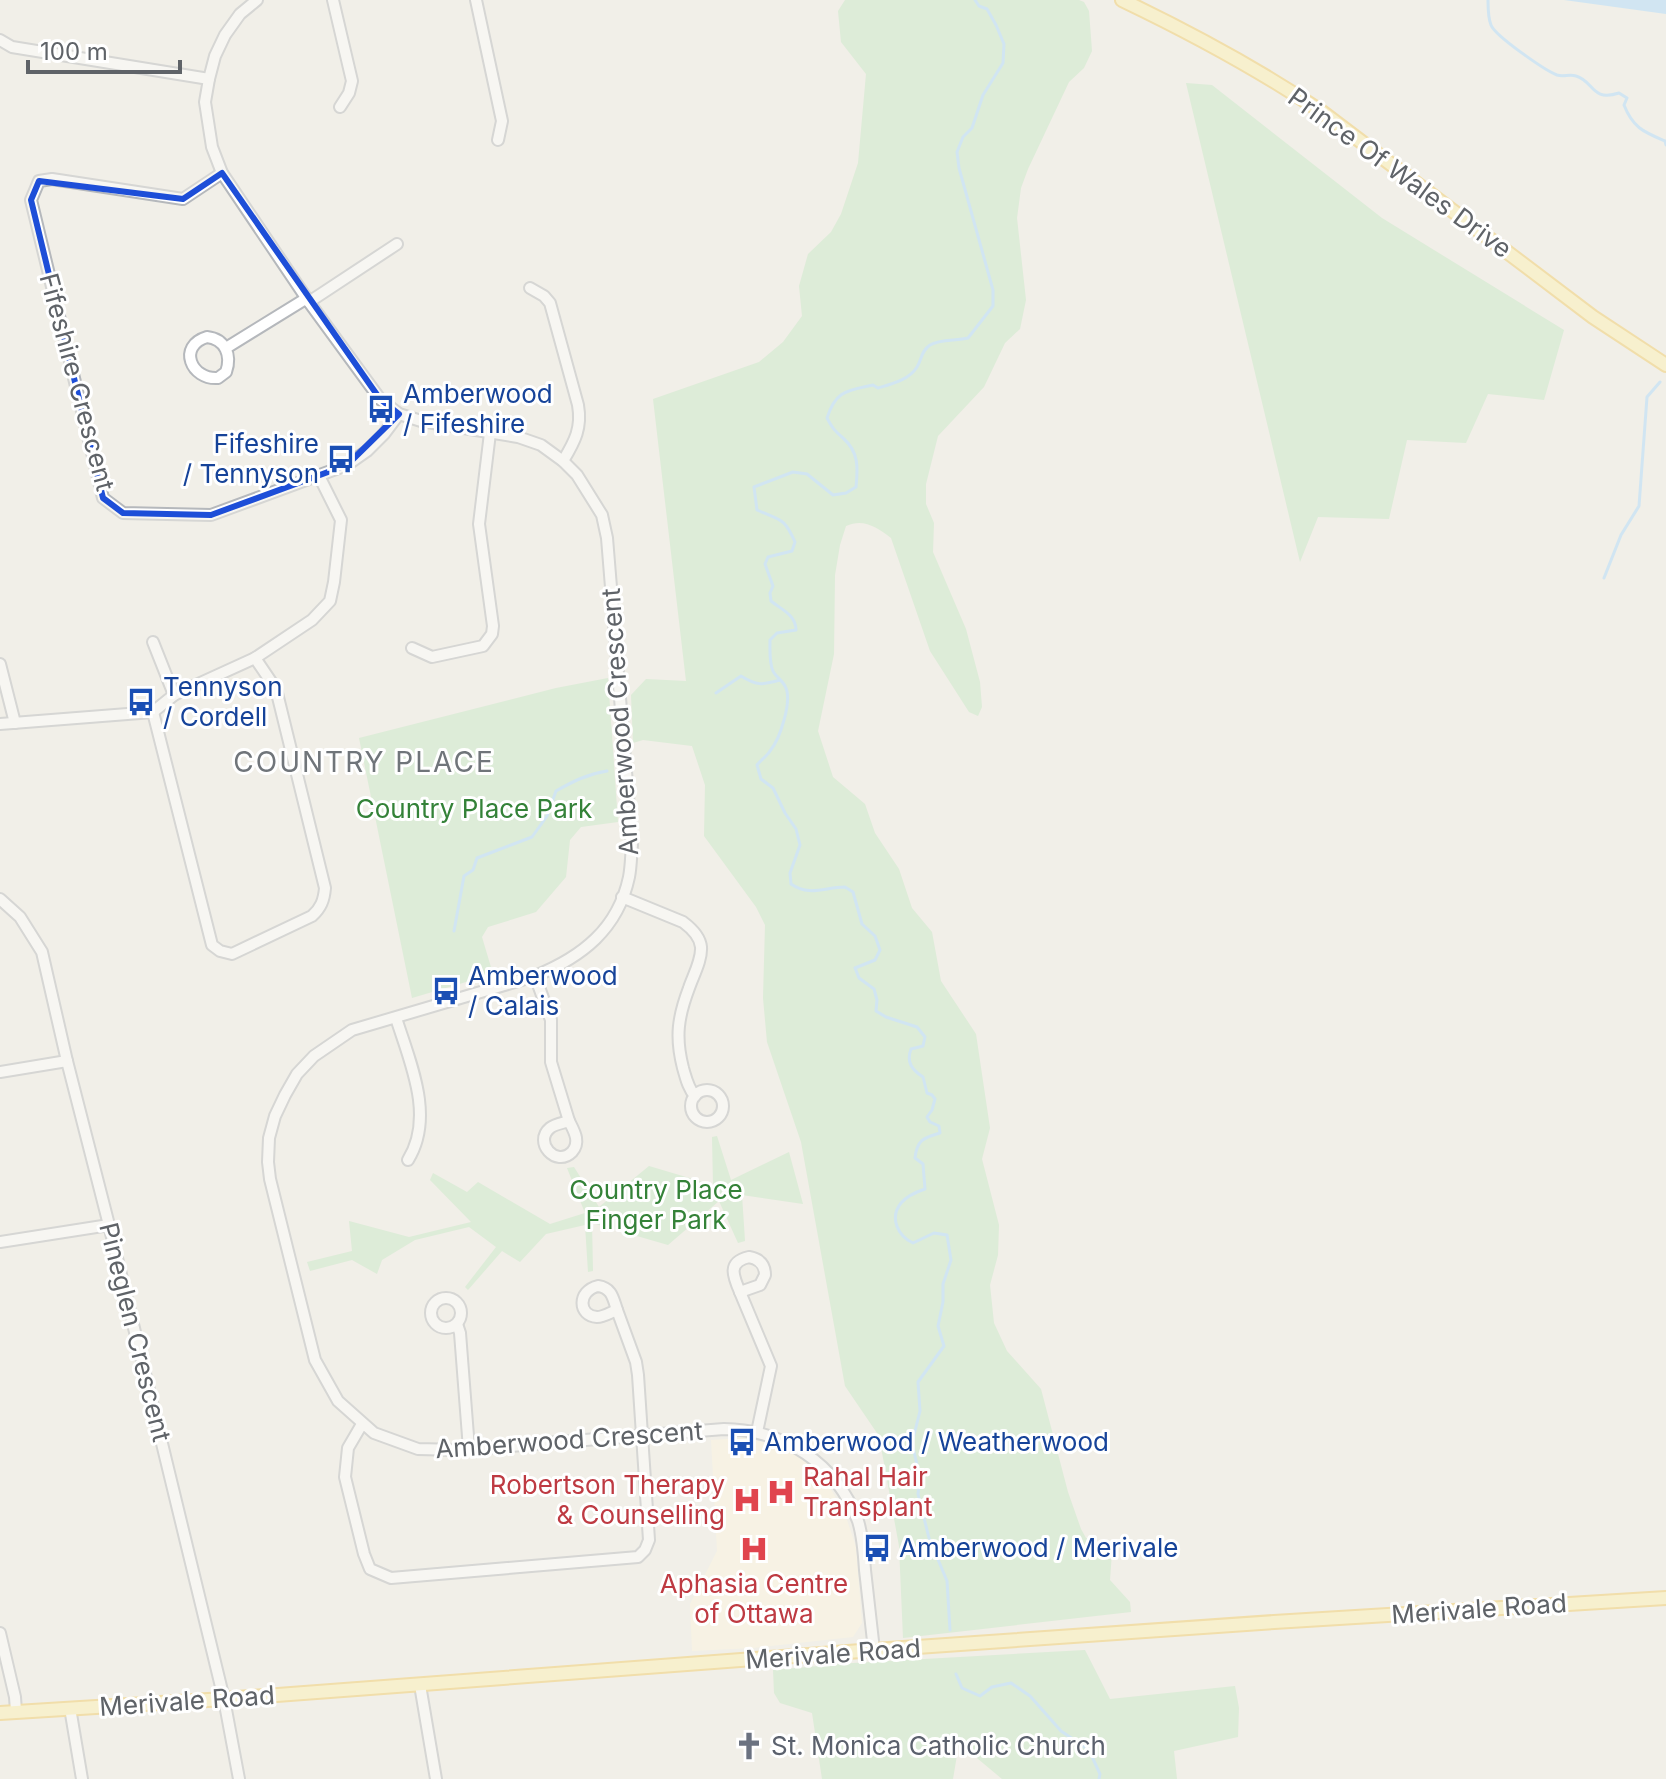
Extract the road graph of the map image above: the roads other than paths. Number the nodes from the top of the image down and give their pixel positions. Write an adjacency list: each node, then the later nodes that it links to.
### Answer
1 (257, 0): 6 (street)
2 (333, 0): 7 (street)
3 (476, 0): 8 (street)
4 (1122, 0): 14 (main road, Prince Of Wales Drive)
5 (0, 40): 6 (street)
6 (209, 79): 9 (street)
7 (340, 107)
8 (498, 140)
9 (222, 173): 12 (street); 18 (street, Fifeshire Crescent)
10 (397, 244): 12 (street)
11 (530, 288): 17 (street)
12 (308, 300): 13 (street); 15 (street)
13 (226, 348): 13 (street)
14 (1666, 365)
15 (399, 414): 16 (street, Amberwood Crescent); 18 (street, Fifeshire Crescent)
16 (490, 433): 17 (street, Amberwood Crescent); 20 (street)
17 (563, 461): 27 (street, Amberwood Crescent)
18 (319, 476): 21 (street)
19 (153, 642): 23 (street)
20 (412, 648)
21 (255, 658): 23 (street); 24 (street)
22 (0, 664): 25 (street)
23 (174, 695): 24 (street)
24 (153, 712): 25 (street)
25 (15, 723): 26 (street)
26 (0, 724)
27 (622, 897): 29 (street, Amberwood Crescent); 33 (street)
28 (0, 899): 31 (street, Pineglen Crescent)
29 (535, 976): 30 (street, Amberwood Crescent); 34 (street)
30 (396, 1018): 35 (street); 41 (street, Amberwood Crescent)
31 (67, 1061): 32 (street); 36 (street, Pineglen Crescent)
32 (0, 1072)
33 (695, 1096)
34 (569, 1121)
35 (408, 1160)
36 (109, 1225): 37 (street); 49 (street, Pineglen Crescent)
37 (0, 1242)
38 (740, 1292): 42 (street)
39 (617, 1310): 43 (street)
40 (457, 1324): 44 (street)
41 (362, 1424): 43 (street); 44 (street, Amberwood Crescent)
42 (757, 1432): 43 (street, Amberwood Crescent); 47 (street, Amberwood Crescent)
43 (641, 1435): 44 (street, Amberwood Crescent)
44 (469, 1449)
45 (1666, 1598): 47 (main road, Merivale Road)
46 (0, 1633): 51 (street)
47 (874, 1650): 48 (main road, Merivale Road)
48 (420, 1685): 49 (main road, Merivale Road); 55 (street)
49 (224, 1699): 50 (main road, Merivale Road); 54 (street, Pineglen Crescent)
50 (70, 1708): 51 (main road, Merivale Road); 53 (street)
51 (16, 1711): 52 (main road, Merivale Road)
52 (0, 1713)
53 (82, 1779)
54 (239, 1779)
55 (436, 1779)

